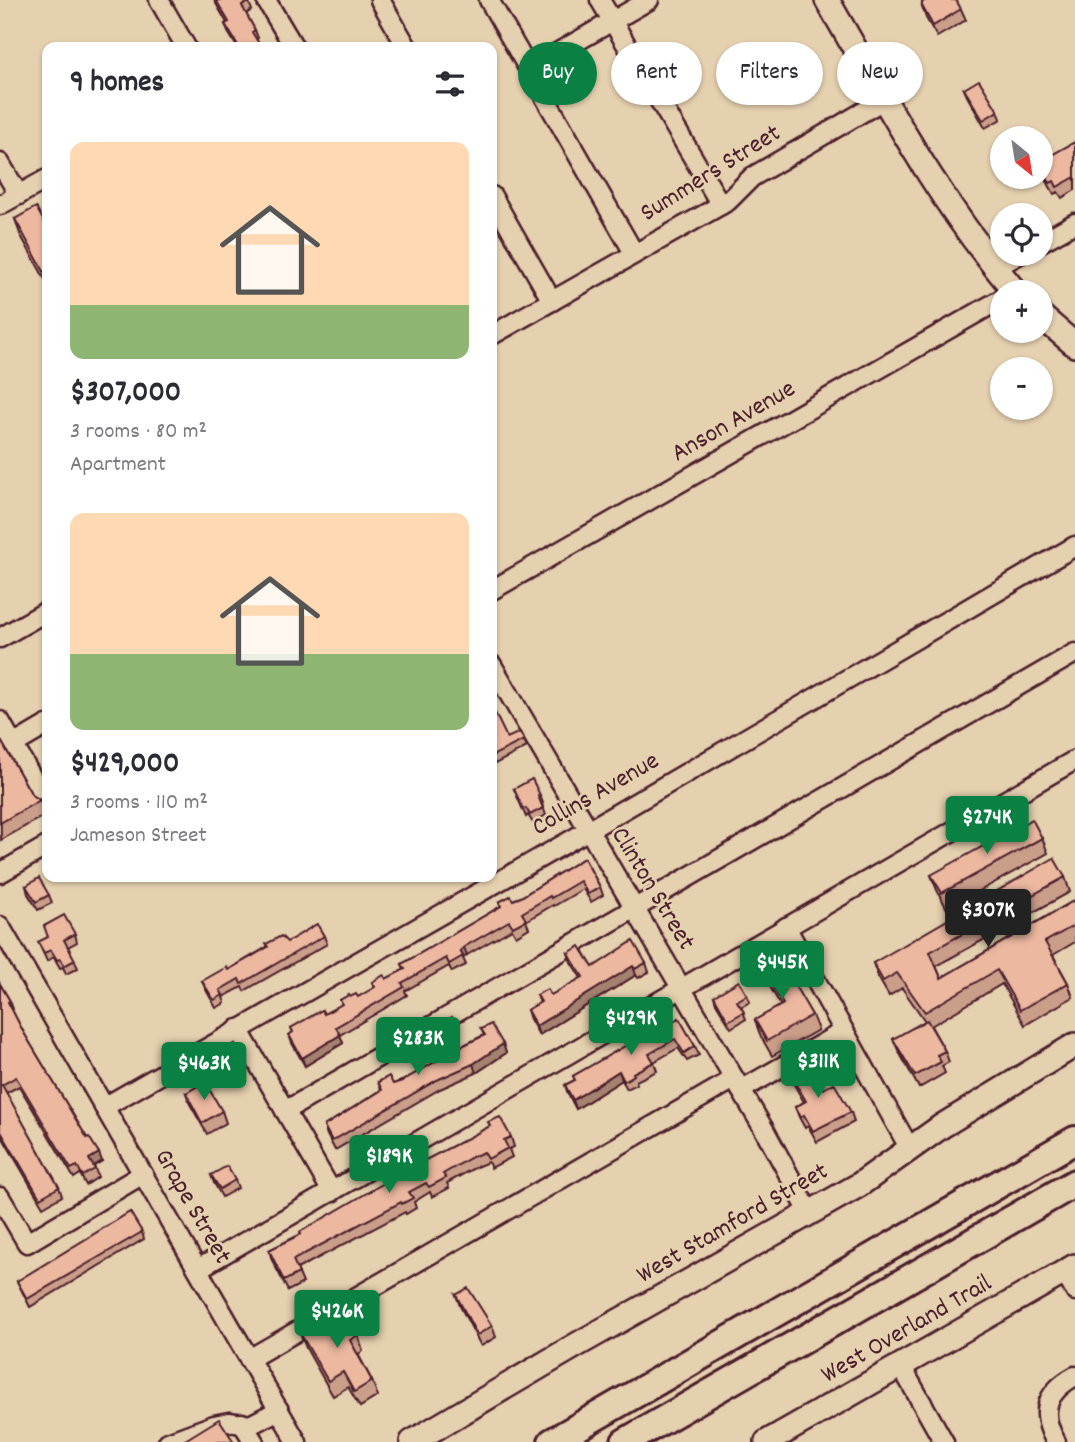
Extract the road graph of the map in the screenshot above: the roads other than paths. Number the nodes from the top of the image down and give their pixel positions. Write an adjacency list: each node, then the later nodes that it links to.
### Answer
1 (159, 0): 9 (street)
2 (266, 0): 10 (street)
3 (380, 0): 11 (street)
4 (489, 0): 14 (street)
5 (600, 0): 8 (street)
6 (649, 0): 8 (street)
7 (827, 0): 13 (main road)
8 (612, 21): 12 (street); 23 (street)
9 (183, 42)
10 (291, 42)
11 (404, 42)
12 (575, 42)
13 (852, 42)
14 (518, 49)
15 (550, 105): 26 (street)
16 (875, 105): 23 (street, Summers Street)
17 (889, 105): 27 (main road)
18 (0, 163): 20 (street)
19 (42, 182): 20 (street)
20 (19, 194): 21 (street)
21 (0, 205)
22 (497, 205): 29 (street)
23 (721, 205): 26 (street, Summers Street)
24 (1075, 223): 25 (street)
25 (1053, 235)
26 (634, 253): 29 (street, Summers Street)
27 (996, 267): 28 (main road)
28 (1004, 280)
29 (552, 301): 32 (street, Summers Street)
30 (990, 306): 35 (street, Anson Avenue)
31 (1053, 326): 33 (main road)
32 (497, 332)
33 (1075, 345)
34 (1075, 545): 45 (street, Collins Avenue)
35 (497, 587)
36 (42, 614): 37 (street)
37 (0, 638)
38 (1075, 653): 48 (street)
39 (497, 675): 45 (street, Clinton Street)
40 (0, 721): 42 (street)
41 (42, 728): 42 (street)
42 (13, 745): 44 (street)
43 (1075, 760): 50 (street)
44 (42, 795)
45 (587, 831): 48 (street, Clinton Street); 52 (street, Collins Avenue)
46 (42, 849): 47 (street)
47 (0, 873)
48 (633, 908): 51 (street, Clinton Street); 57 (street)
49 (0, 926): 56 (street, Grape Street)
50 (786, 927): 51 (street); 53 (street)
51 (682, 989): 55 (street, Clinton Street); 62 (street)
52 (238, 1029): 56 (street, Collins Avenue); 57 (street)
53 (844, 1031): 55 (street); 59 (street)
54 (1075, 1045): 59 (main road, West Stamford Street)
55 (738, 1085): 64 (street, Clinton Street); 67 (street)
56 (104, 1107): 60 (street, Grape Street)
57 (285, 1111): 62 (street)
58 (1075, 1140): 78 (highway)
59 (910, 1149): 64 (main road, West Stamford Street)
60 (143, 1174): 63 (street); 65 (street, Grape Street)
61 (1075, 1183): 79 (highway)
62 (332, 1192): 65 (street)
63 (0, 1198)
64 (809, 1212): 72 (main road, West Stamford Street)
65 (198, 1269): 67 (street, Grape Street)
66 (1071, 1277): 68 (main road, West Overland Trail)
67 (249, 1359): 70 (street, Grape Street)
68 (901, 1366): 80 (main road, West Overland Trail); 81 (street)
69 (1075, 1376): 82 (street)
70 (279, 1410): 71 (street); 75 (street, Grape Street)
71 (242, 1423): 73 (street); 74 (street)
72 (440, 1426): 76 (main road, West Stamford Street); 77 (main road)
73 (168, 1442)
74 (254, 1442)
75 (297, 1442)
76 (412, 1442)
77 (423, 1442)
78 (552, 1442)
79 (625, 1442)
80 (767, 1442)
81 (944, 1442)
82 (1056, 1442)

